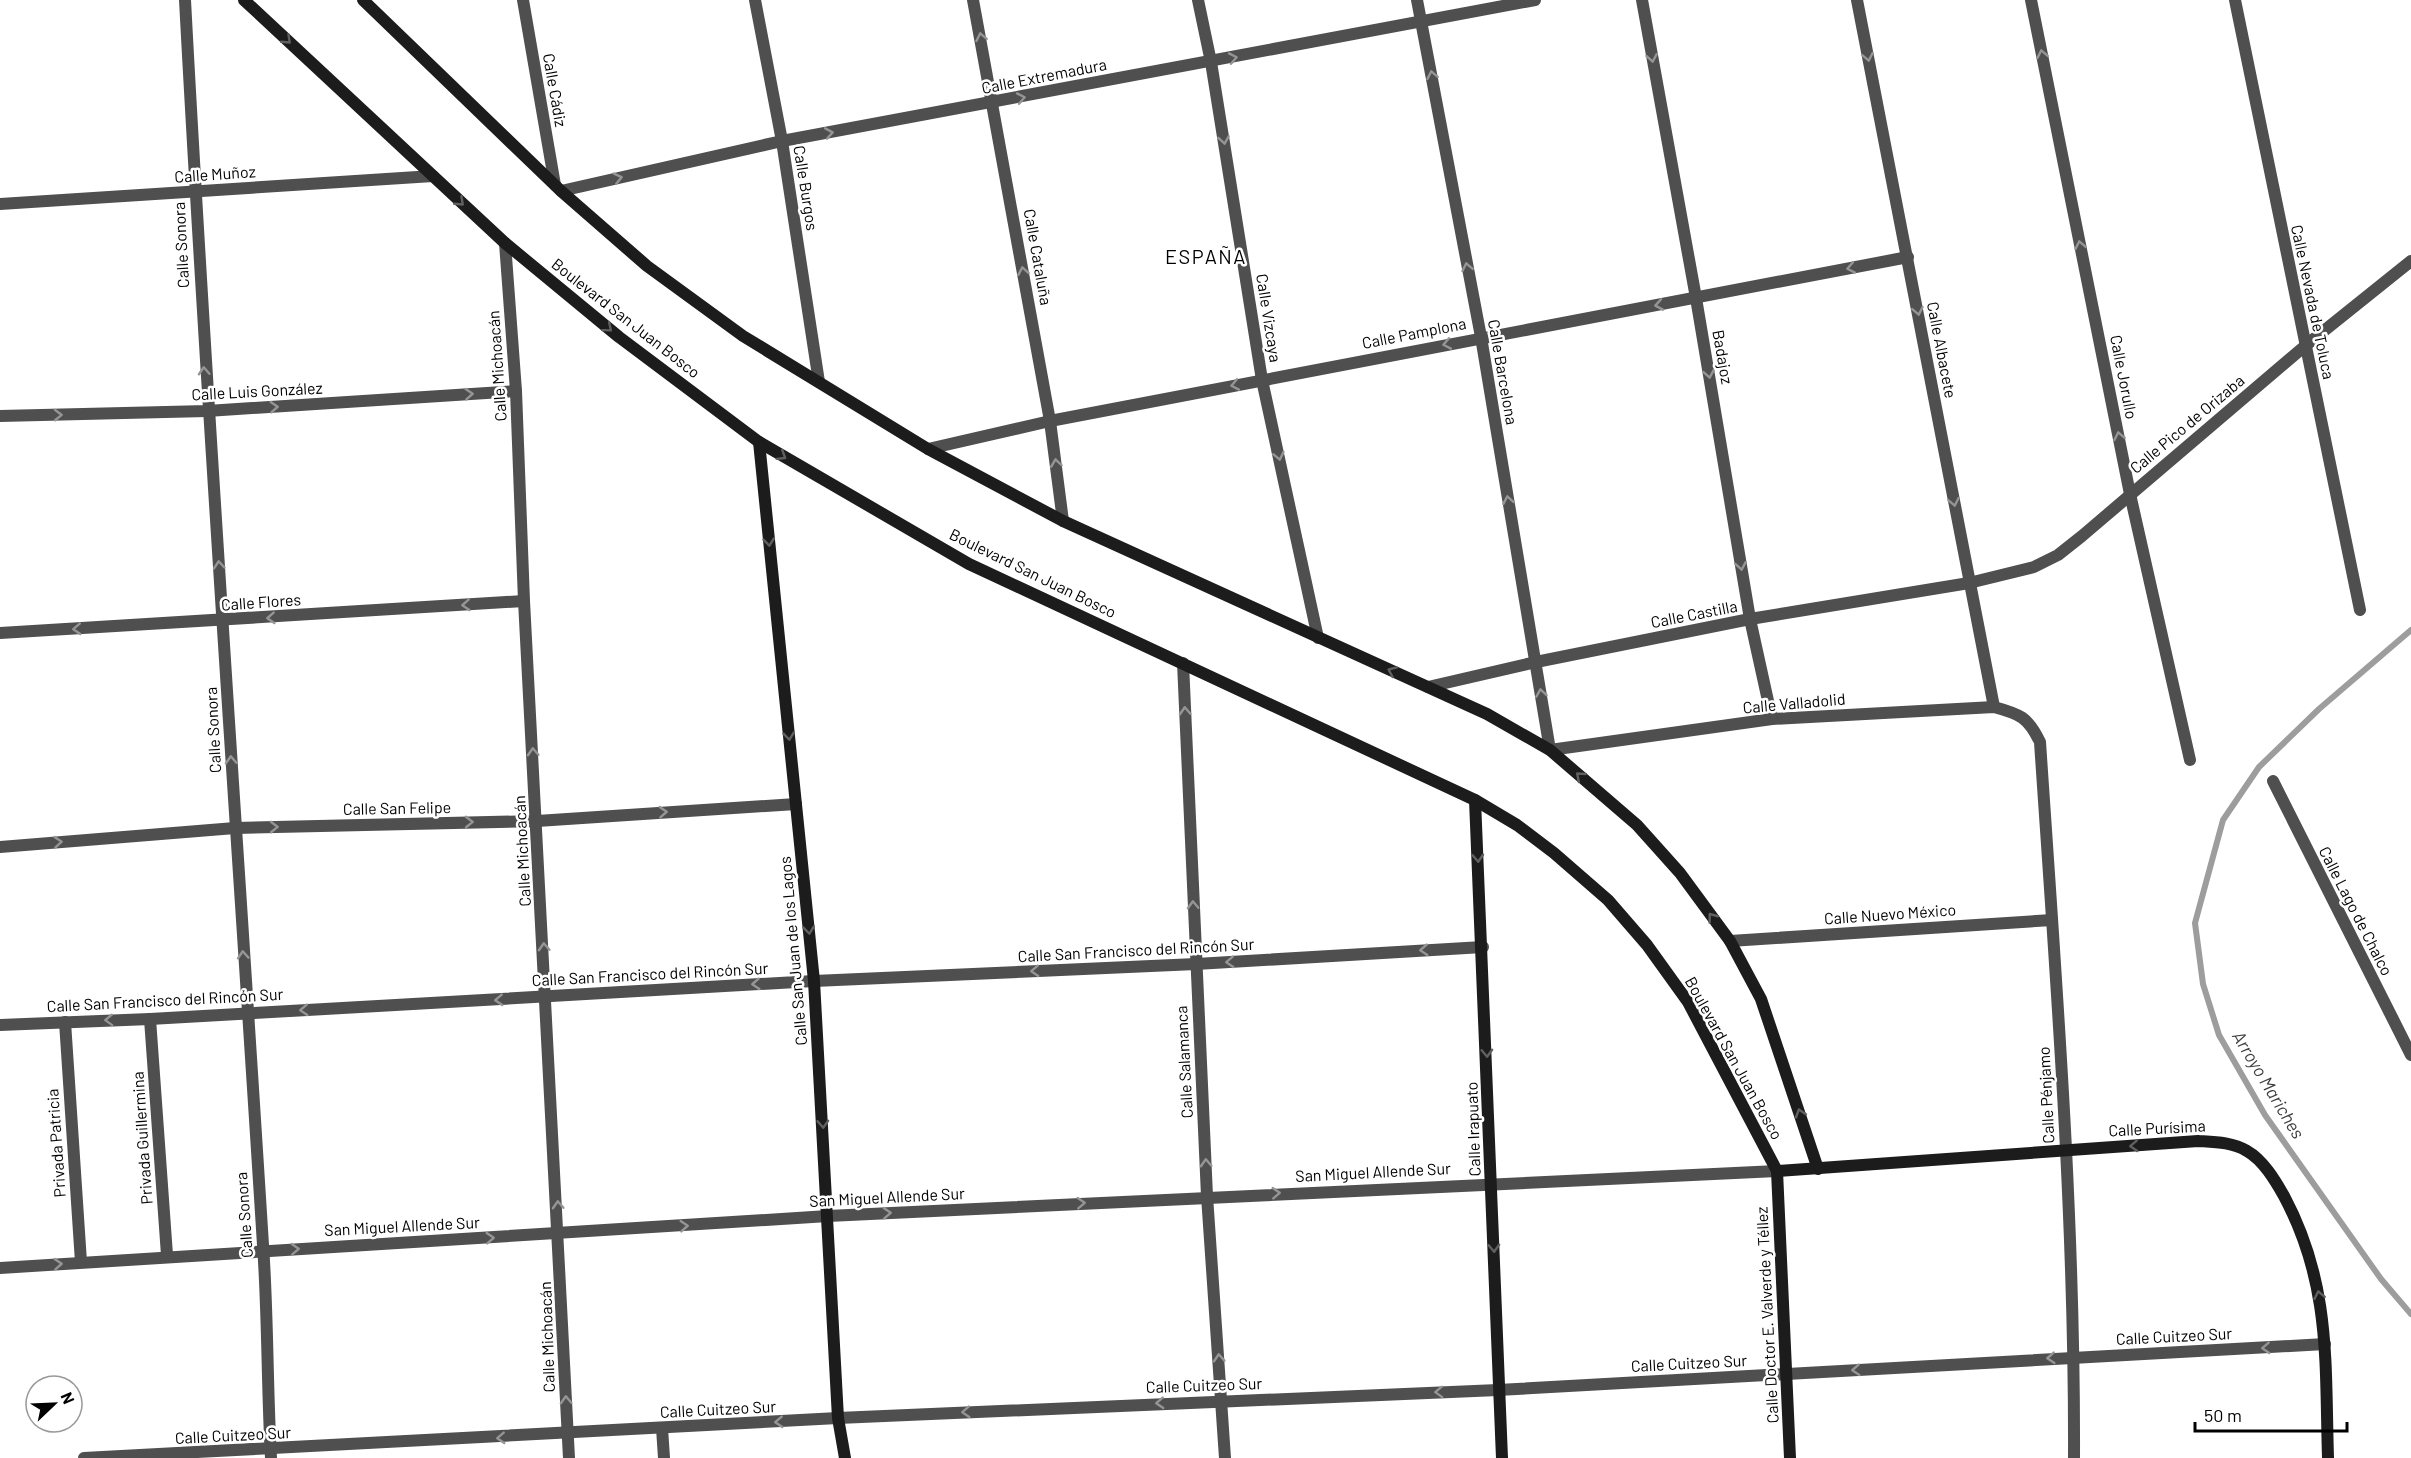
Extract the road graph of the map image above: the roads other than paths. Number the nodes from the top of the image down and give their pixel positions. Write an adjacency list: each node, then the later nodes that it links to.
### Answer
1 (185, 0): 20 (street, Calle Sonora)
2 (244, 0): 18 (street, Boulevard San Juan Bosco, one-way to 18)
3 (363, 0): 19 (street, Boulevard San Juan Bosco)
4 (523, 0): 19 (street, Calle Cádiz)
5 (755, 0): 17 (street, Calle Burgos)
6 (973, 0): 16 (street, Calle Cataluña, one-way to 6)
7 (1198, 0): 15 (street, Calle Vizcaya)
8 (1417, 0): 14 (street, Calle Barcelona)
9 (1535, 0): 14 (street, Calle Extremadura)
10 (1642, 0): 25 (street, Badajoz, one-way to 25)
11 (1857, 0): 23 (street, Calle Albacete, one-way to 23)
12 (2031, 0): 36 (street, Calle Jorullo, one-way to 12)
13 (2235, 0): 27 (street, Calle Nevada de Toluca)
14 (1421, 20): 15 (street, Calle Extremadura, one-way to 14); 26 (street, Calle Barcelona, one-way to 14)
15 (1211, 62): 16 (street, Calle Extremadura, one-way to 15); 28 (street, Calle Vizcaya, one-way to 28)
16 (994, 103): 17 (street, Calle Extremadura, one-way to 16); 33 (street, Calle Cataluña, one-way to 16)
17 (782, 141): 19 (street, Calle Extremadura, one-way to 17); 29 (street, Calle Burgos)
18 (433, 176): 20 (street, Calle Muñoz); 22 (street, Boulevard San Juan Bosco, one-way to 22)
19 (558, 188): 29 (street, Boulevard San Juan Bosco)
20 (194, 192): 21 (street, Calle Muñoz); 31 (street, Calle Sonora, one-way to 20)
21 (0, 204)
22 (506, 243): 30 (street, Calle Michoacán); 34 (street, Boulevard San Juan Bosco, one-way to 34)
23 (1908, 257): 25 (street, Calle Pamplona, one-way to 25); 38 (street, Calle Albacete, one-way to 38)
24 (2411, 261): 27 (street, Calle Pico de Orizaba)
25 (1696, 298): 26 (street, Calle Pamplona, one-way to 26); 41 (street, Badajoz, one-way to 41)
26 (1480, 337): 28 (street, Calle Pamplona, one-way to 28); 45 (street, Calle Barcelona, one-way to 26)
27 (2305, 346): 36 (street, Calle Pico de Orizaba); 40 (street, Calle Nevada de Toluca)
28 (1262, 380): 33 (street, Calle Pamplona, one-way to 33); 44 (street, Calle Vizcaya, one-way to 44)
29 (819, 382): 35 (street, Boulevard San Juan Bosco)
30 (516, 391): 31 (street, Calle Luis González, one-way to 30); 39 (street, Calle Michoacán)
31 (207, 411): 32 (street, Calle Luis González, one-way to 31); 42 (street, Calle Sonora, one-way to 31)
32 (0, 416)
33 (1050, 421): 35 (street, Calle Pamplona); 37 (street, Calle Cataluña, one-way to 33)
34 (759, 442): 46 (street, Boulevard San Juan Bosco, one-way to 46); 55 (street, Calle San Juan de los Lagos, one-way to 55)
35 (928, 449): 37 (street, Boulevard San Juan Bosco)
36 (2130, 494): 38 (street, Calle Pico de Orizaba); 52 (street, Calle Jorullo)
37 (1063, 521): 44 (street, Boulevard San Juan Bosco)
38 (1969, 583): 41 (street, Calle Castilla); 48 (street, Calle Albacete)
39 (524, 601): 42 (street, Calle Flores, one-way to 42); 56 (street, Calle Michoacán, one-way to 39)
40 (2360, 610)
41 (1750, 619): 45 (street, Calle Castilla); 49 (street, Badajoz)
42 (224, 621): 43 (street, Calle Flores, one-way to 43); 57 (street, Calle Sonora, one-way to 42)
43 (0, 633)
44 (1318, 638): 47 (street, Boulevard San Juan Bosco, one-way to 44)
45 (1536, 662): 47 (street, Calle Castilla); 51 (street, Calle Barcelona, one-way to 45)
46 (1183, 663): 54 (street, Boulevard San Juan Bosco); 62 (street, Calle Salamanca, one-way to 46)
47 (1428, 687): 51 (street, Boulevard San Juan Bosco)
48 (1994, 707): 49 (street, Calle Valladolid); 50 (street, Calle Valladolid)
49 (1772, 719): 51 (street, Calle Valladolid)
50 (2035, 731): 59 (street, Calle Pénjamo)
51 (1550, 750): 60 (street, Boulevard San Juan Bosco, one-way to 51)
52 (2190, 760)
53 (2273, 781): 69 (street, Calle Lago de Chalco)
54 (1475, 800): 61 (street, Calle Irapuato, one-way to 61); 72 (street, Boulevard San Juan Bosco)
55 (796, 804): 56 (street, Calle San Felipe, one-way to 55); 63 (street, Calle San Juan de los Lagos, one-way to 63)
56 (537, 821): 57 (street, Calle San Felipe, one-way to 56); 64 (street, Calle Michoacán, one-way to 56)
57 (235, 828): 58 (street, Calle San Felipe, one-way to 57); 65 (street, Calle Sonora, one-way to 57)
58 (0, 847)
59 (2052, 920): 60 (street, Calle Nuevo México); 70 (street, Calle Pénjamo)
60 (1730, 941): 71 (street, Boulevard San Juan Bosco, one-way to 60)
61 (1483, 947): 62 (street, Calle San Francisco del Rincón Sur, one-way to 62); 73 (street, Calle Irapuato, one-way to 73)
62 (1196, 964): 63 (street, Calle San Francisco del Rincón Sur, one-way to 63); 74 (street, Calle Salamanca, one-way to 62)
63 (814, 981): 64 (street, Calle San Francisco del Rincón Sur, one-way to 64); 75 (street, Calle San Juan de los Lagos, one-way to 75)
64 (546, 997): 65 (street, Calle San Francisco del Rincón Sur, one-way to 65); 76 (street, Calle Michoacán, one-way to 64)
65 (247, 1013): 66 (street, Calle San Francisco del Rincón Sur); 77 (street, Calle Sonora)
66 (150, 1019): 67 (street, Calle San Francisco del Rincón Sur, one-way to 67); 78 (street, Privada Guillermina)
67 (65, 1022): 68 (street, Calle San Francisco del Rincón Sur); 79 (street, Privada Patricia)
68 (0, 1025)
69 (2411, 1055)
70 (2066, 1149): 71 (street, Calle Purísima); 81 (street, Calle Purísima, one-way to 70); 82 (street, Calle Pénjamo)
71 (1818, 1169): 72 (street, Calle Purísima)
72 (1777, 1171): 73 (street, San Miguel Allende Sur); 83 (street, Calle Doctor E. Valverde y Téllez)
73 (1492, 1183): 74 (street, San Miguel Allende Sur, one-way to 73); 84 (street, Calle Irapuato, one-way to 84)
74 (1207, 1196): 75 (street, San Miguel Allende Sur, one-way to 74); 85 (street, Calle Salamanca, one-way to 74)
75 (828, 1216): 76 (street, San Miguel Allende Sur, one-way to 75); 86 (street, Calle San Juan de los Lagos)
76 (560, 1235): 77 (street, San Miguel Allende Sur, one-way to 76); 88 (street, Calle Michoacán, one-way to 76)
77 (264, 1250): 78 (street, San Miguel Allende Sur); 89 (street, Calle Sonora)
78 (166, 1255): 79 (street, San Miguel Allende Sur)
79 (81, 1262): 80 (street, San Miguel Allende Sur, one-way to 79)
80 (0, 1268)
81 (2325, 1344): 82 (street, Calle Cuitzeo Sur, one-way to 82); 98 (street, Calle Purísima)
82 (2074, 1357): 83 (street, Calle Cuitzeo Sur, one-way to 83); 97 (street, Calle Pénjamo)
83 (1785, 1375): 84 (street, Calle Cuitzeo Sur); 96 (street, Calle Doctor E. Valverde y Téllez)
84 (1498, 1390): 85 (street, Calle Cuitzeo Sur, one-way to 85); 95 (street, Calle Irapuato)
85 (1222, 1400): 86 (street, Calle Cuitzeo Sur, one-way to 86); 94 (street, Calle Salamanca)
86 (838, 1418): 87 (street, Calle Cuitzeo Sur, one-way to 87); 93 (street, Calle San Juan de los Lagos)
87 (662, 1428): 88 (street, Calle Cuitzeo Sur); 92 (street)
88 (568, 1434): 89 (street, Calle Cuitzeo Sur, one-way to 89); 91 (street, Calle Michoacán)
89 (271, 1454): 90 (street, Calle Cuitzeo Sur)
90 (84, 1458)
91 (569, 1458)
92 (664, 1458)
93 (845, 1458)
94 (1225, 1458)
95 (1502, 1458)
96 (1790, 1458)
97 (2074, 1458)
98 (2328, 1458)

